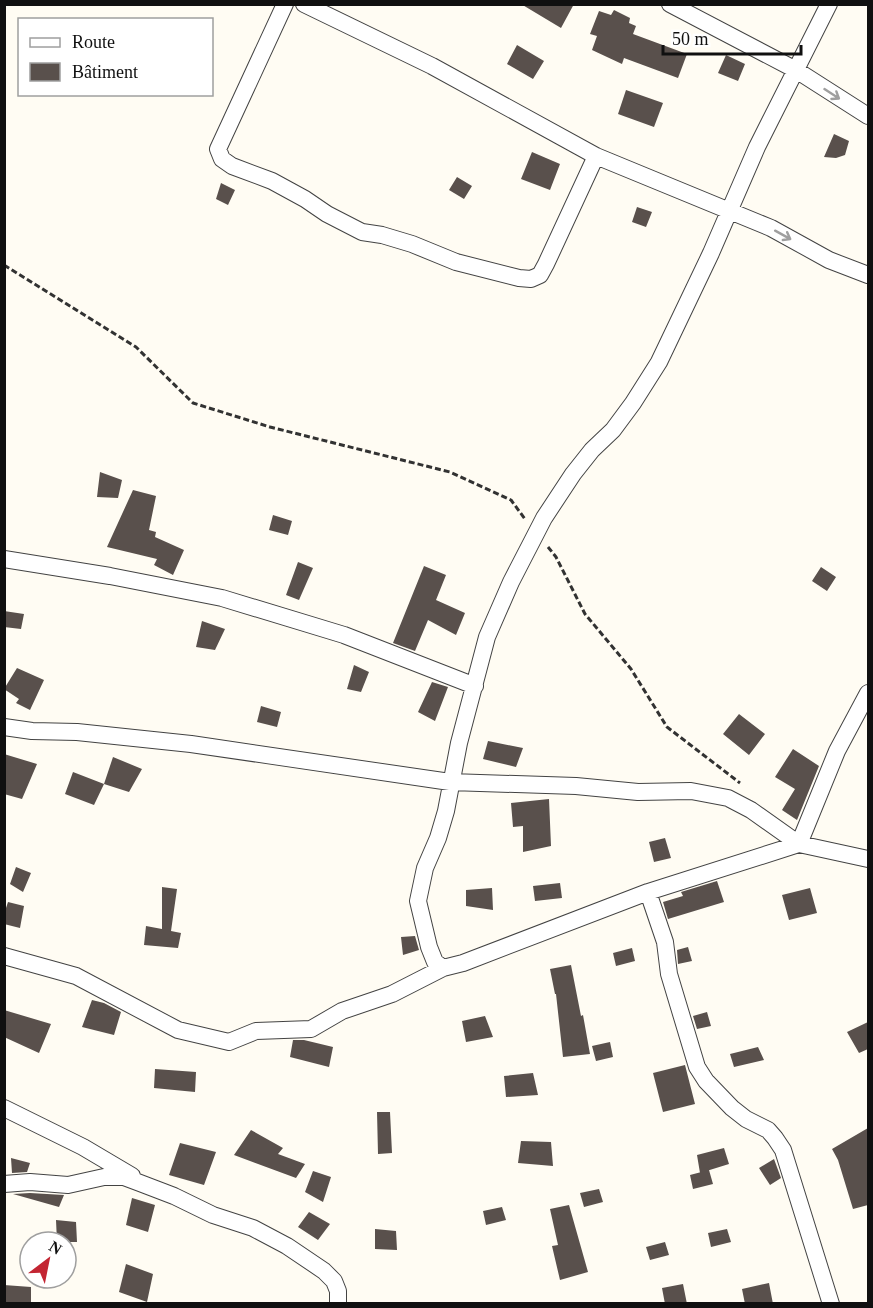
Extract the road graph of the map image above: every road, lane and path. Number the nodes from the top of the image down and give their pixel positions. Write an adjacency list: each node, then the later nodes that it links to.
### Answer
1 (285, 4): 7 (street)
2 (304, 4): 7 (street)
3 (670, 4): 5 (street)
4 (829, 4): 5 (street)
5 (796, 70): 6 (street, one-way to 6); 8 (street)
6 (868, 116)
7 (596, 156): 8 (street)
8 (730, 211): 10 (street, one-way to 10); 13 (street)
9 (4, 266): 11 (path)
10 (868, 275)
11 (194, 403)
12 (4, 560): 13 (street)
13 (475, 686): 16 (street)
14 (868, 693): 17 (street)
15 (4, 727): 16 (street)
16 (450, 782): 17 (street); 21 (street)
17 (800, 844): 18 (street); 19 (street)
18 (868, 858)
19 (648, 892): 21 (street); 26 (street)
20 (4, 956): 21 (street)
21 (443, 968)
22 (4, 1108): 24 (street)
23 (4, 1184): 24 (street)
24 (153, 1188): 25 (street)
25 (338, 1304)
26 (831, 1304)

